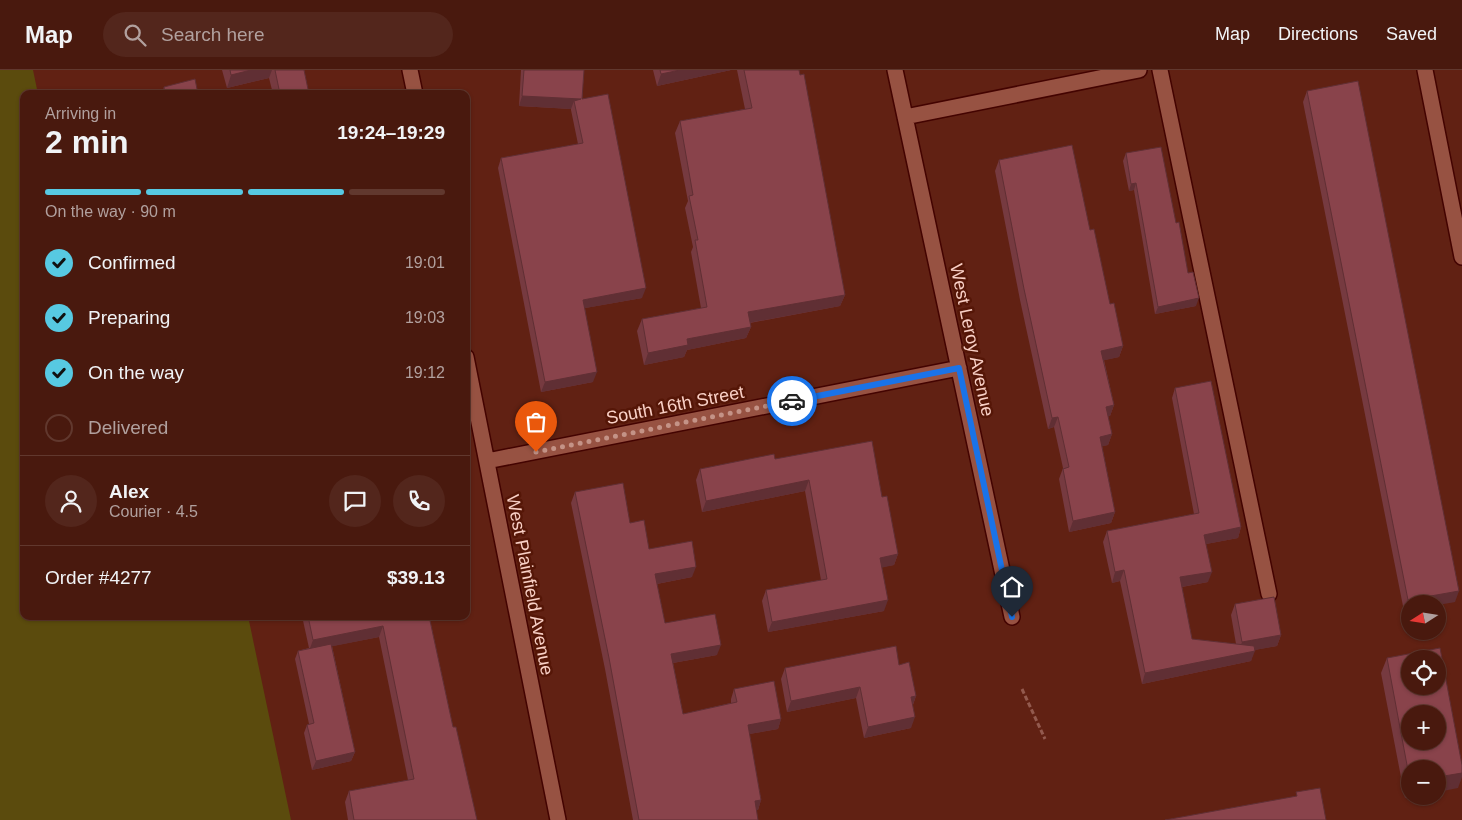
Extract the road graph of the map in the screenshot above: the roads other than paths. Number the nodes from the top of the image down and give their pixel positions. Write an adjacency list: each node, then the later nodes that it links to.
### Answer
1 (410, 70): 6 (street)
2 (895, 70): 7 (street, West Leroy Avenue)
3 (1139, 70): 7 (street)
4 (1160, 70): 12 (street)
5 (1425, 70): 8 (street)
6 (414, 90)
7 (905, 117): 9 (street, West Leroy Avenue)
8 (1462, 257)
9 (959, 368): 11 (street, South 16th Street); 13 (street, West Leroy Avenue)
10 (470, 377): 11 (street, West Plainfield Avenue)
11 (487, 461): 14 (street, West Plainfield Avenue)
12 (1269, 594)
13 (1012, 617)
14 (558, 820)

